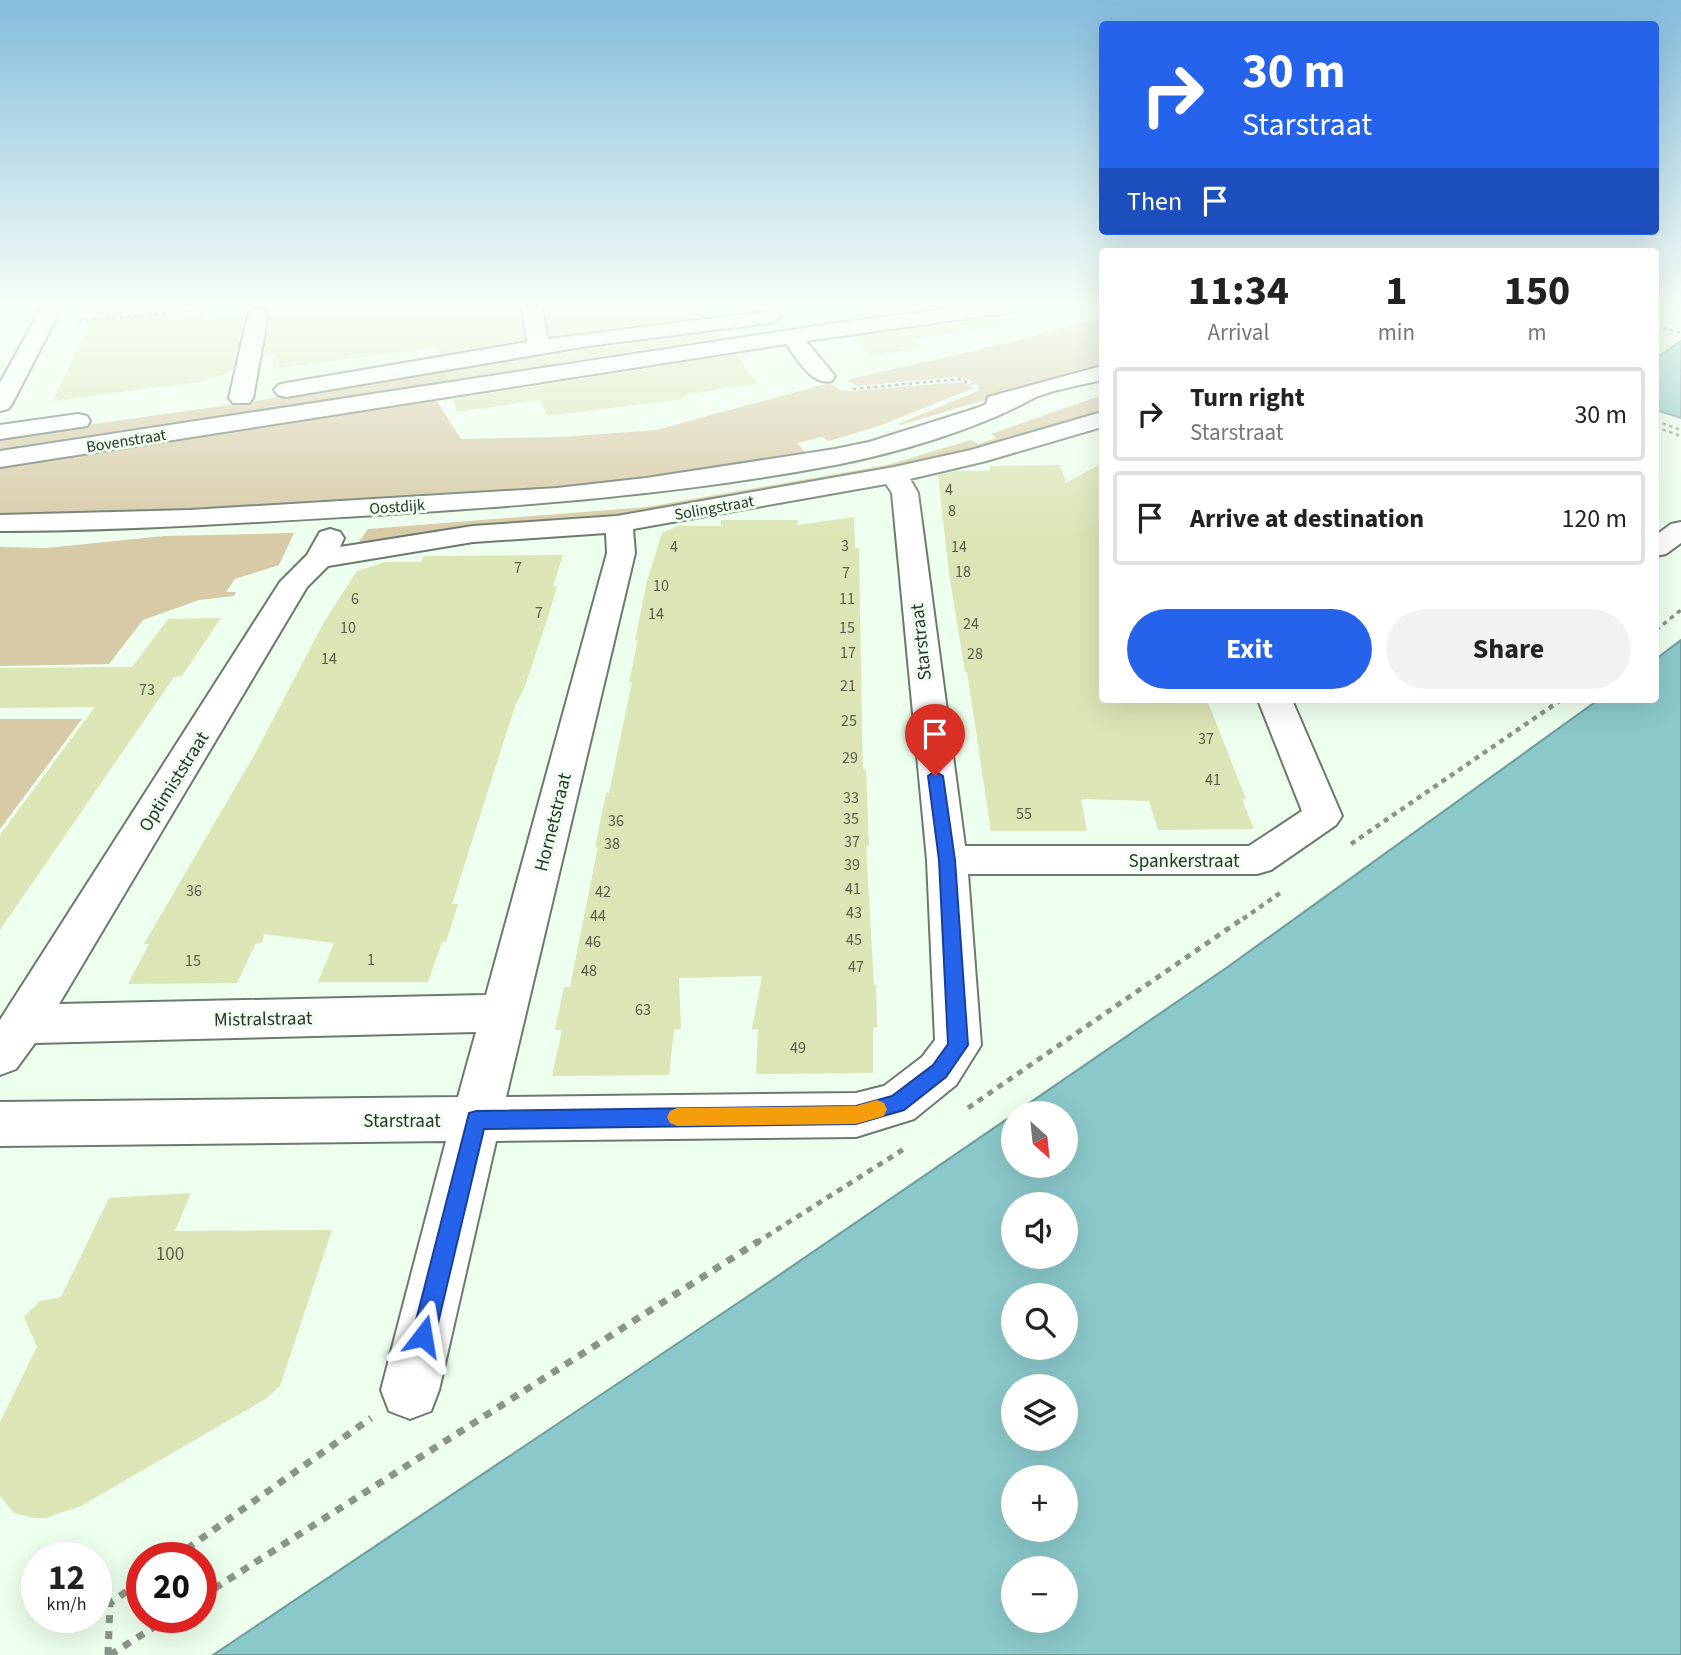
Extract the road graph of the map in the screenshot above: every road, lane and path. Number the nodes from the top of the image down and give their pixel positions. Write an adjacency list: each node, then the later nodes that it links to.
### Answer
1 (12, 382): 13 (street)
2 (244, 382): 10 (street)
3 (335, 382): 10 (street)
4 (447, 382): 21 (street, Bovenstraat)
5 (833, 382): 6 (path)
6 (917, 382)
7 (967, 382): 9 (path)
8 (1068, 383): 11 (street); 23 (street, Oostdijk)
9 (974, 390)
10 (241, 398): 12 (street)
11 (1099, 398)
12 (214, 402)
13 (0, 404)
14 (94, 419): 19 (street)
15 (1099, 420): 22 (street, Solingstraat)
16 (1659, 422): 18 (path)
17 (1659, 428): 20 (path)
18 (1681, 430)
19 (0, 432)
20 (1681, 436)
21 (0, 460)
22 (894, 474): 25 (street, Solingstraat); 32 (street, Starstraat)
23 (346, 509): 24 (street, Oostdijk); 28 (street, Optimiststraat)
24 (0, 523)
25 (617, 524): 28 (street, Solingstraat); 33 (street, Hornetstraat)
26 (1681, 530): 27 (street)
27 (1659, 546)
28 (318, 559): 34 (street, Optimiststraat)
29 (1681, 610): 30 (path)
30 (1659, 628)
31 (1276, 703): 32 (street, Spankerstraat)
32 (947, 860): 35 (street, Starstraat)
33 (503, 1013): 34 (street, Mistralstraat); 35 (street, Hornetstraat)
34 (11, 1040)
35 (476, 1120): 36 (street, Starstraat); 37 (street, Hornetstraat)
36 (0, 1124)
37 (410, 1390): 38 (path)
38 (196, 1542)
39 (126, 1592): 41 (path)
40 (144, 1633): 41 (path)
41 (109, 1655)

